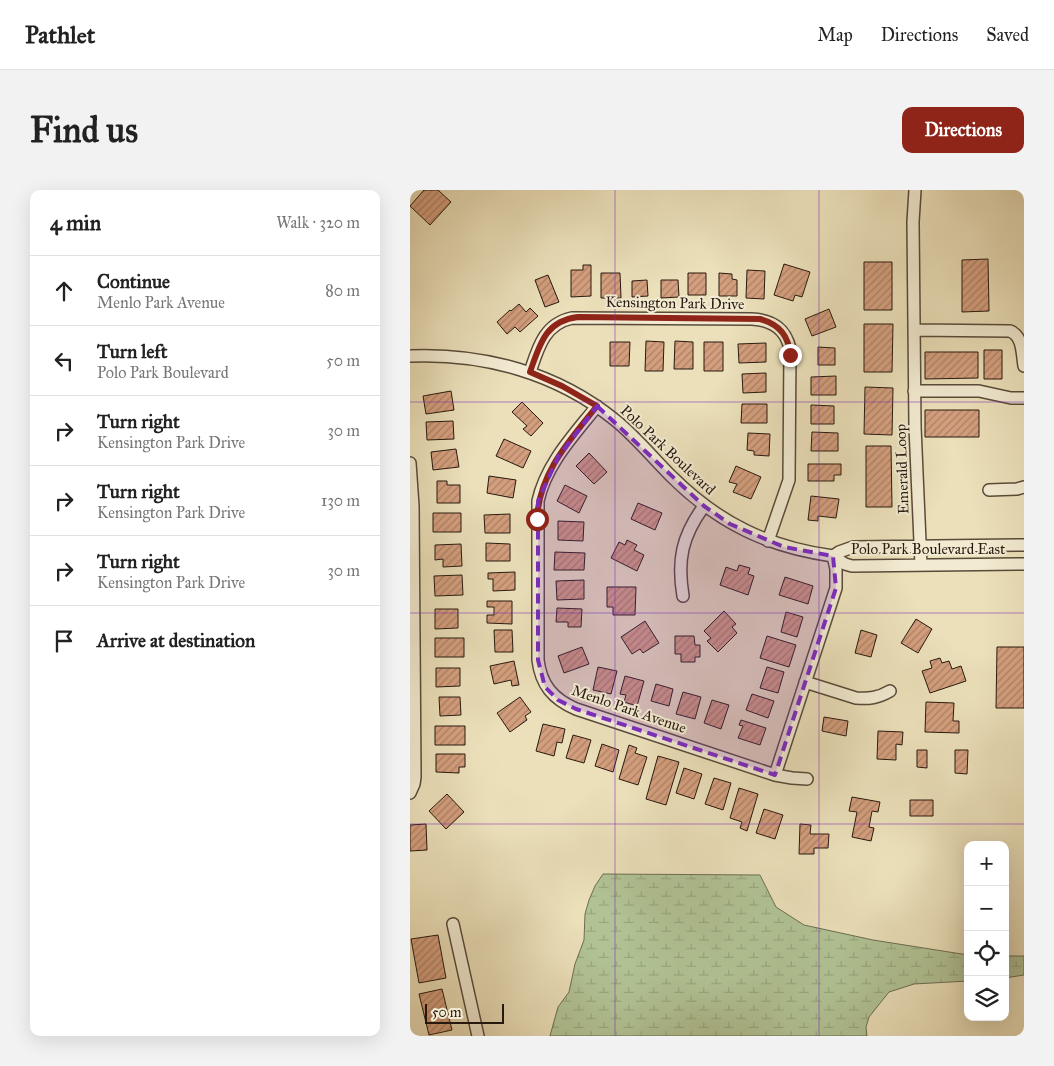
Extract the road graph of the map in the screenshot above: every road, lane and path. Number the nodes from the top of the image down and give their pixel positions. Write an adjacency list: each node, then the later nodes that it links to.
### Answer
1 (915, 190): 2 (street, Emerald Loop)
2 (914, 330): 4 (street); 6 (street, Emerald Loop)
3 (410, 356): 5 (street, Polo Park Boulevard)
4 (1024, 366)
5 (530, 372): 8 (street, Polo Park Boulevard); 13 (street, Kensington Park Drive)
6 (914, 391): 7 (street); 16 (street, Emerald Loop)
7 (1024, 398)
8 (597, 406): 12 (street, Polo Park Boulevard); 26 (street, Menlo Park Avenue)
9 (410, 463): 28 (street)
10 (1024, 487): 11 (street)
11 (989, 490)
12 (704, 506): 13 (street, Polo Park Boulevard); 23 (street)
13 (768, 541): 17 (street, Polo Park Boulevard)
14 (1005, 545): 15 (street, Polo Park Boulevard); 16 (street, Polo Park Boulevard); 18 (street)
15 (1024, 545)
16 (920, 546): 17 (street, Polo Park Boulevard); 20 (street, Emerald Loop)
17 (833, 556): 21 (street, Polo Park Boulevard East); 22 (street)
18 (1006, 564): 19 (street, Polo Park Boulevard East); 20 (street, Polo Park Boulevard East)
19 (1024, 564)
20 (920, 565): 21 (street, Polo Park Boulevard East)
21 (852, 566): 22 (street)
22 (837, 582): 24 (street)
23 (683, 596)
24 (805, 682): 25 (street); 26 (street)
25 (890, 691)
26 (775, 775): 27 (street, Menlo Park Avenue)
27 (807, 779)
28 (410, 793)
29 (453, 924): 30 (street)
30 (478, 1036)

